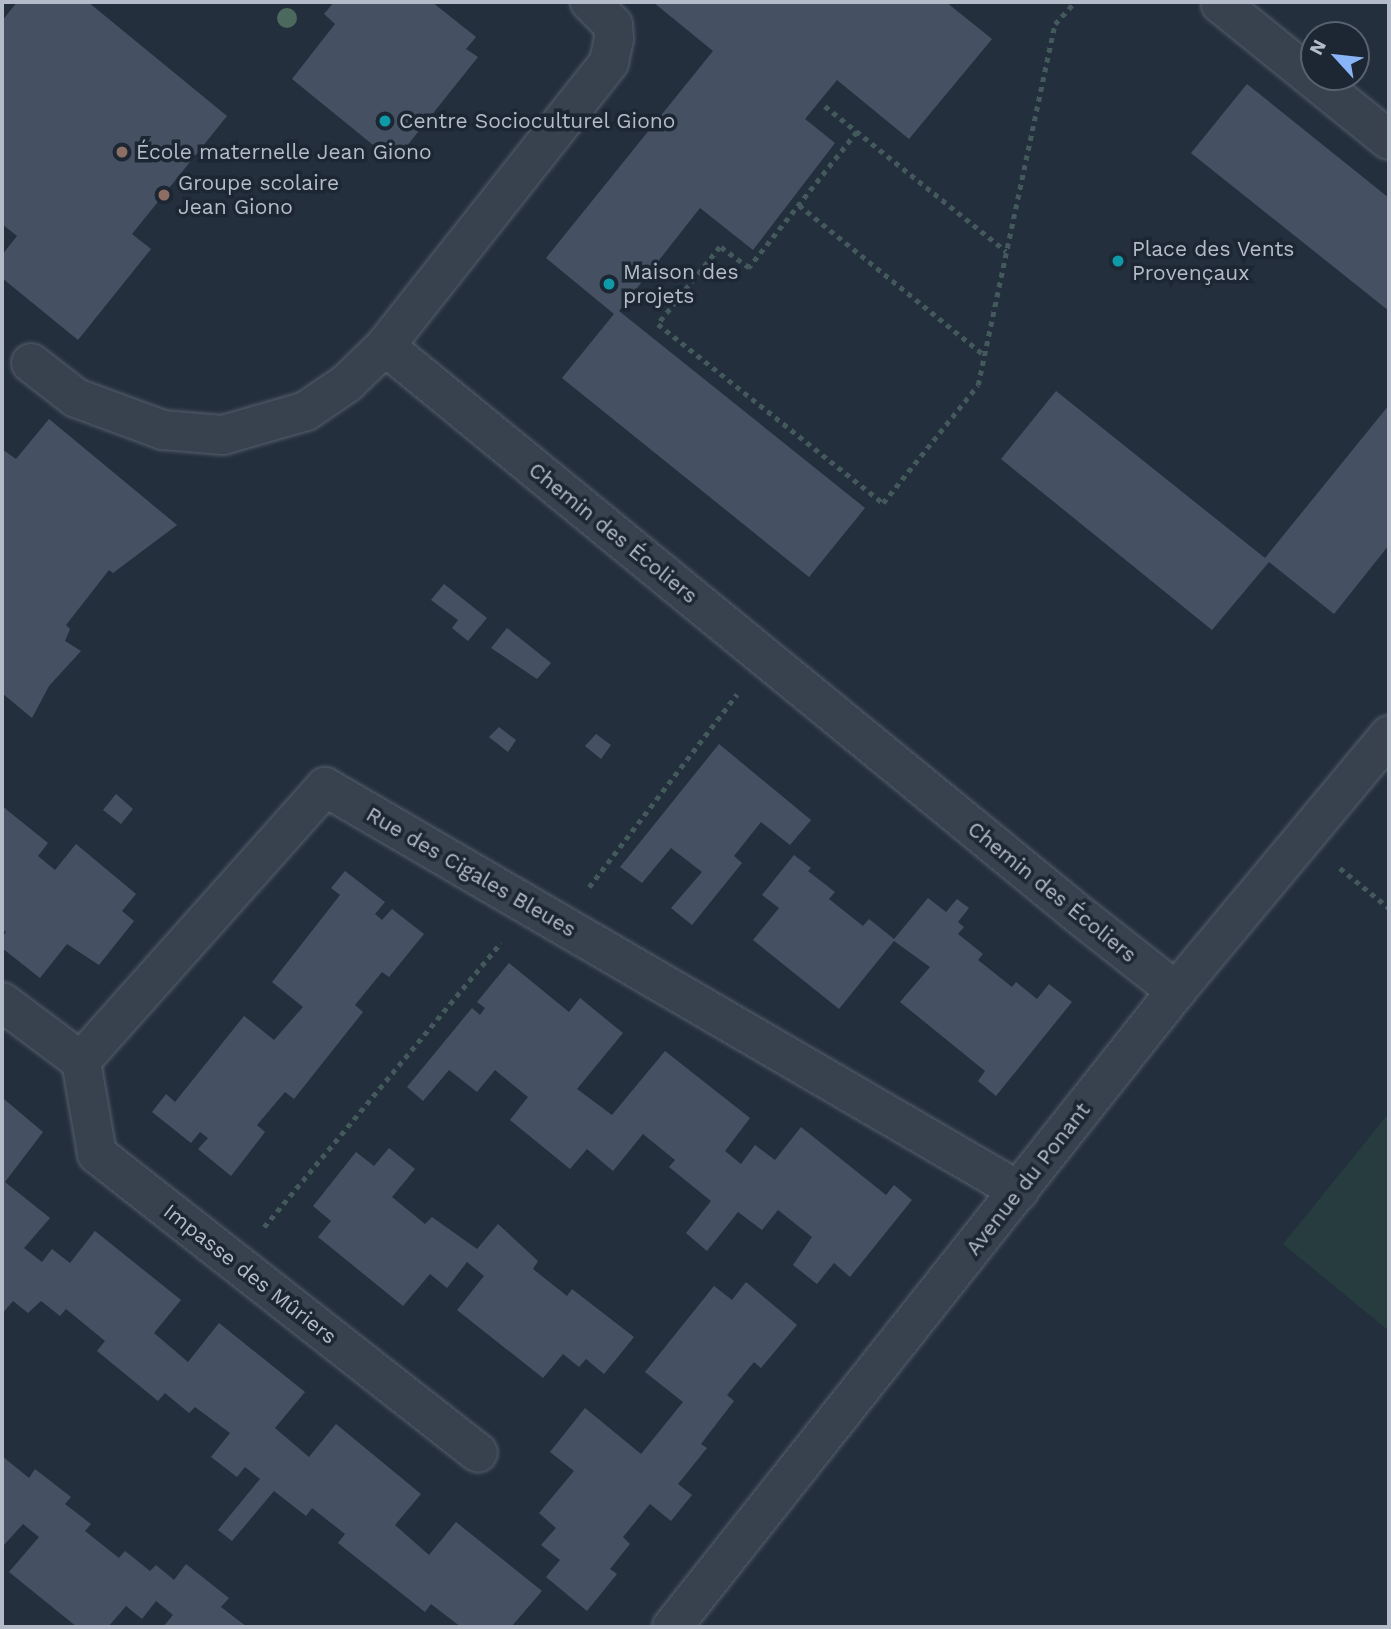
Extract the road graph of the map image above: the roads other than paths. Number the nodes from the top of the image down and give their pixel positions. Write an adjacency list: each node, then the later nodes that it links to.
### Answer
1 (590, 2): 4 (street)
2 (1223, 2): 3 (street)
3 (1389, 141)
4 (386, 346): 5 (street); 7 (street, Chemin des Écoliers)
5 (31, 363)
6 (1389, 735): 7 (street, Avenue du Ponant)
7 (1176, 991): 10 (street, Avenue du Ponant)
8 (2, 1002): 9 (street)
9 (81, 1061): 10 (street, Rue des Cigales Bleues); 11 (street, Impasse des Mûriers)
10 (1019, 1191): 12 (street, Avenue du Ponant)
11 (478, 1452)
12 (672, 1627)

